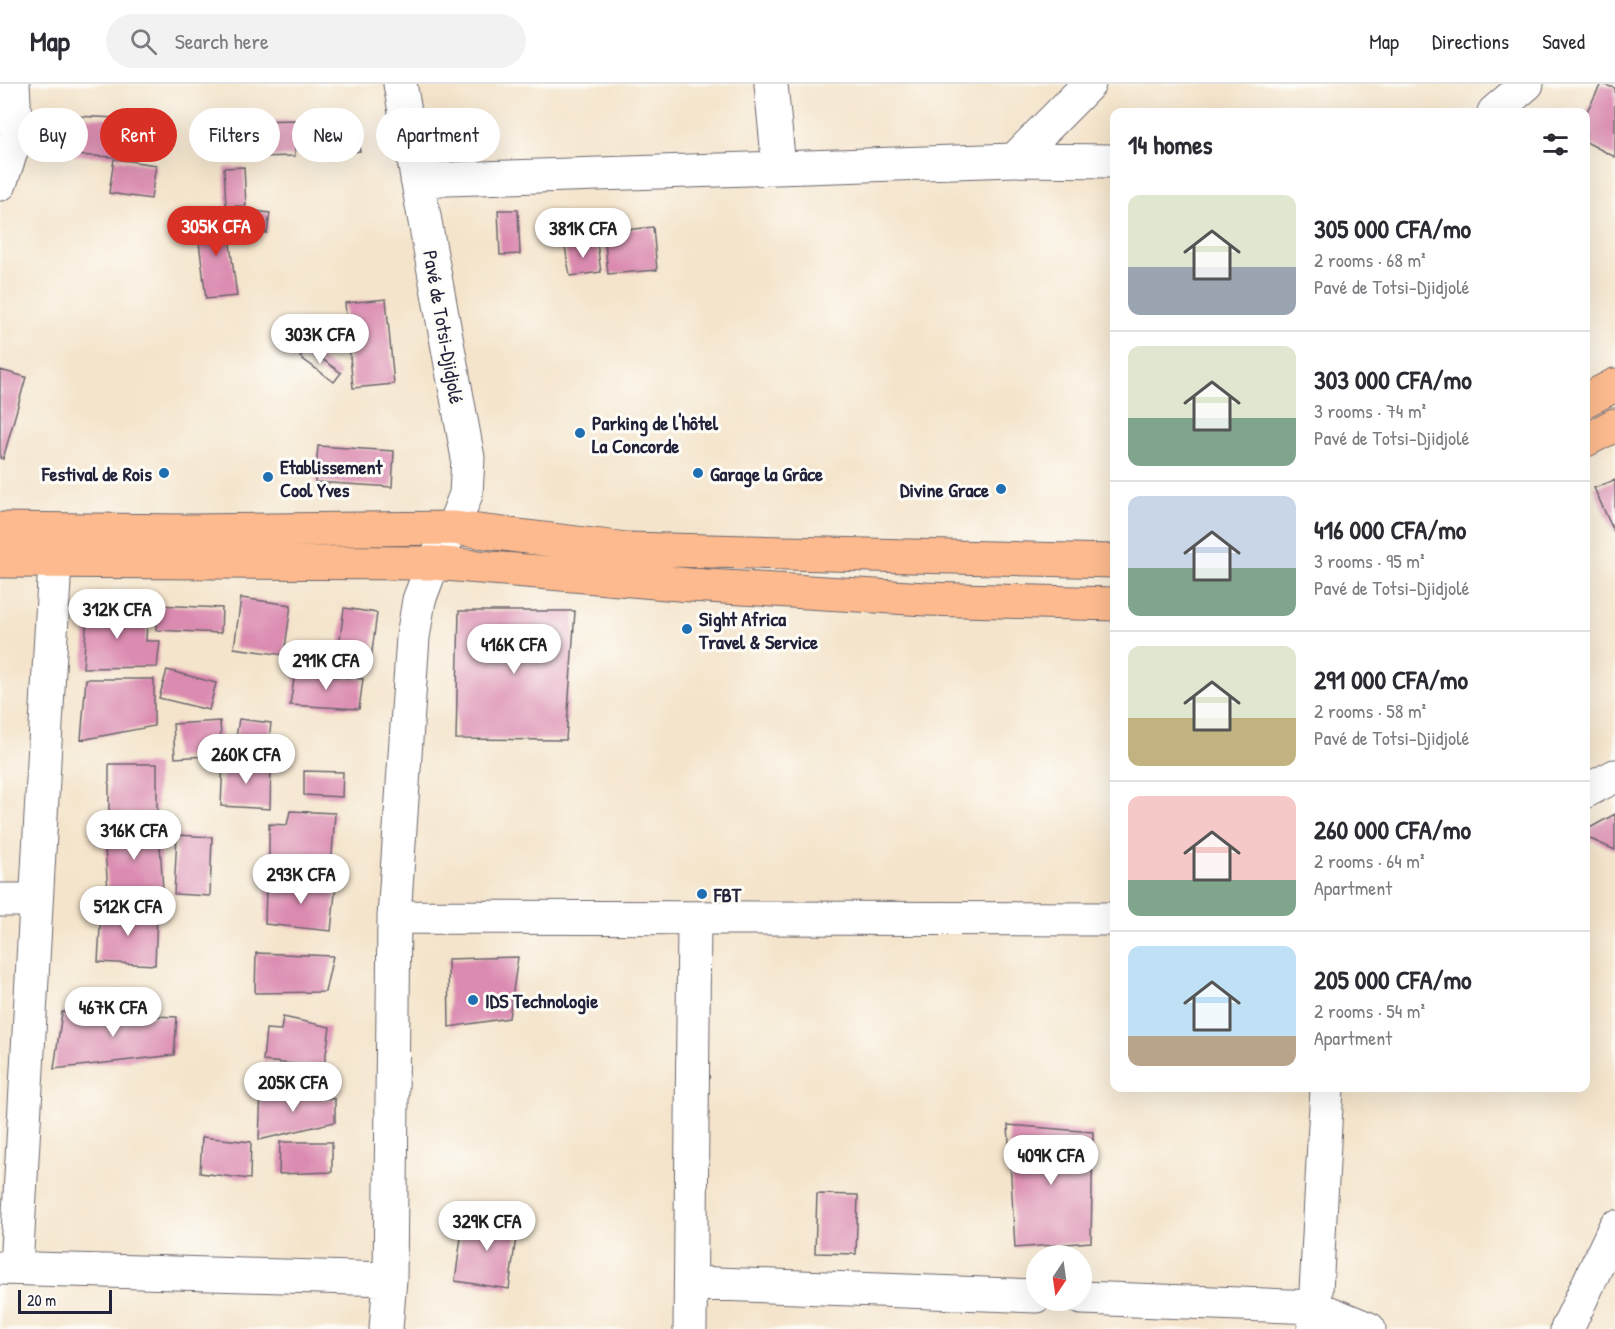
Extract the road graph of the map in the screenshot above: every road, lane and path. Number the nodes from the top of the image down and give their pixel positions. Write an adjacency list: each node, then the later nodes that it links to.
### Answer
1 (13, 84): 11 (street)
2 (400, 84): 10 (street, Pavé de Totsi-Djidjolé)
3 (771, 84): 9 (street)
4 (1089, 84): 7 (street)
5 (1527, 84): 6 (street)
6 (1499, 108)
7 (1014, 160): 8 (street); 9 (street)
8 (1110, 161)
9 (779, 168): 10 (street)
10 (417, 180): 16 (street, Pavé de Totsi-Djidjolé)
11 (0, 184)
12 (1615, 385): 13 (main road)
13 (1590, 398)
14 (1615, 425): 15 (main road)
15 (1590, 438)
16 (453, 528): 17 (main road); 19 (main road); 21 (street, Pavé de Totsi-Djidjolé)
17 (0, 529)
18 (0, 561): 20 (main road)
19 (1110, 561)
20 (55, 562): 21 (main road); 26 (street)
21 (433, 563): 22 (main road); 27 (street, Pavé de Totsi-Djidjolé)
22 (1110, 604)
23 (1615, 776): 24 (street)
24 (1590, 789)
25 (0, 900): 26 (street)
26 (36, 900): 32 (street)
27 (394, 917): 28 (street); 33 (street, Pavé de Totsi-Djidjolé)
28 (694, 919): 29 (street); 34 (street)
29 (1110, 919)
30 (1327, 1092): 37 (street)
31 (1615, 1227): 41 (street)
32 (8, 1268): 33 (street)
33 (390, 1279): 38 (street, Pavé de Totsi-Djidjolé)
34 (692, 1282): 35 (street); 39 (street)
35 (1026, 1296)
36 (1092, 1299): 37 (street)
37 (1315, 1318): 40 (street)
38 (386, 1329)
39 (690, 1329)
40 (1369, 1329)
41 (1567, 1329)

